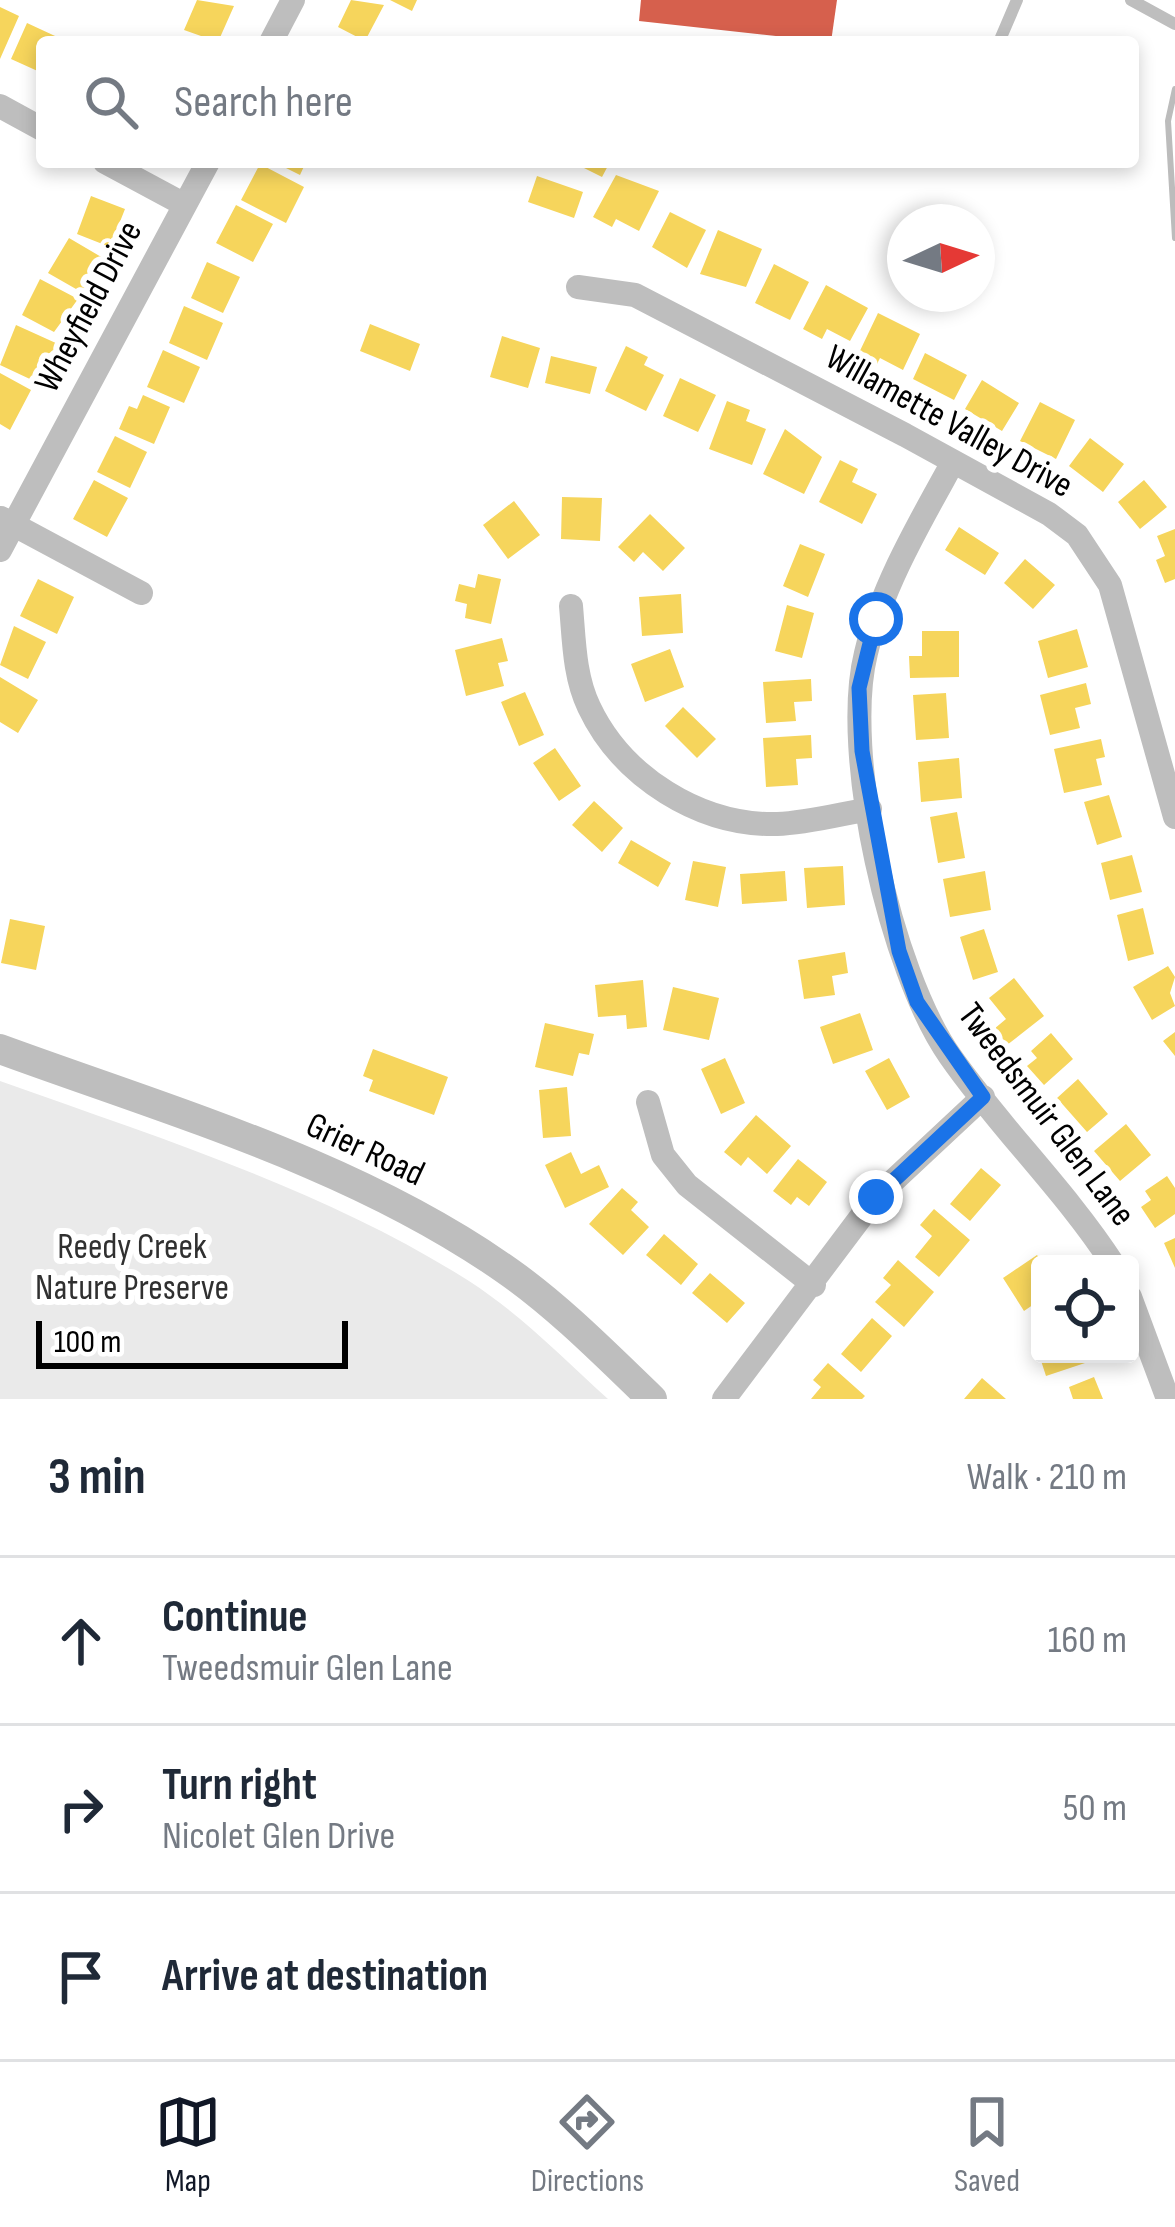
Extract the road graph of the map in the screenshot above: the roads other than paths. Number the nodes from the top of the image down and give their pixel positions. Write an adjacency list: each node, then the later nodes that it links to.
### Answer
1 (293, 0): 5 (street)
2 (1017, 0): 6 (lane)
3 (1130, 0): 4 (lane)
4 (1175, 24)
5 (274, 36)
6 (1002, 36)
7 (0, 106): 8 (street)
8 (36, 126)
9 (116, 168): 11 (street)
10 (205, 168): 11 (street, Wheyfield Drive)
11 (185, 205): 14 (street, Wheyfield Drive)
12 (578, 287): 13 (street, Willamette Valley Drive)
13 (953, 462): 18 (street, Tweedsmuir Glen Lane); 19 (street, Willamette Valley Drive)
14 (7, 521): 15 (street, Wheyfield Drive); 16 (street)
15 (0, 550)
16 (141, 593)
17 (571, 606): 18 (street)
18 (870, 809): 21 (street, Tweedsmuir Glen Lane)
19 (1175, 817)
20 (0, 1049): 26 (street, Grier Road)
21 (983, 1097): 23 (street, Tweedsmuir Glen Lane); 24 (street)
22 (648, 1102): 24 (street)
23 (1106, 1255)
24 (814, 1285): 27 (street)
25 (1139, 1321): 28 (street)
26 (652, 1399)
27 (724, 1399)
28 (1168, 1399)

